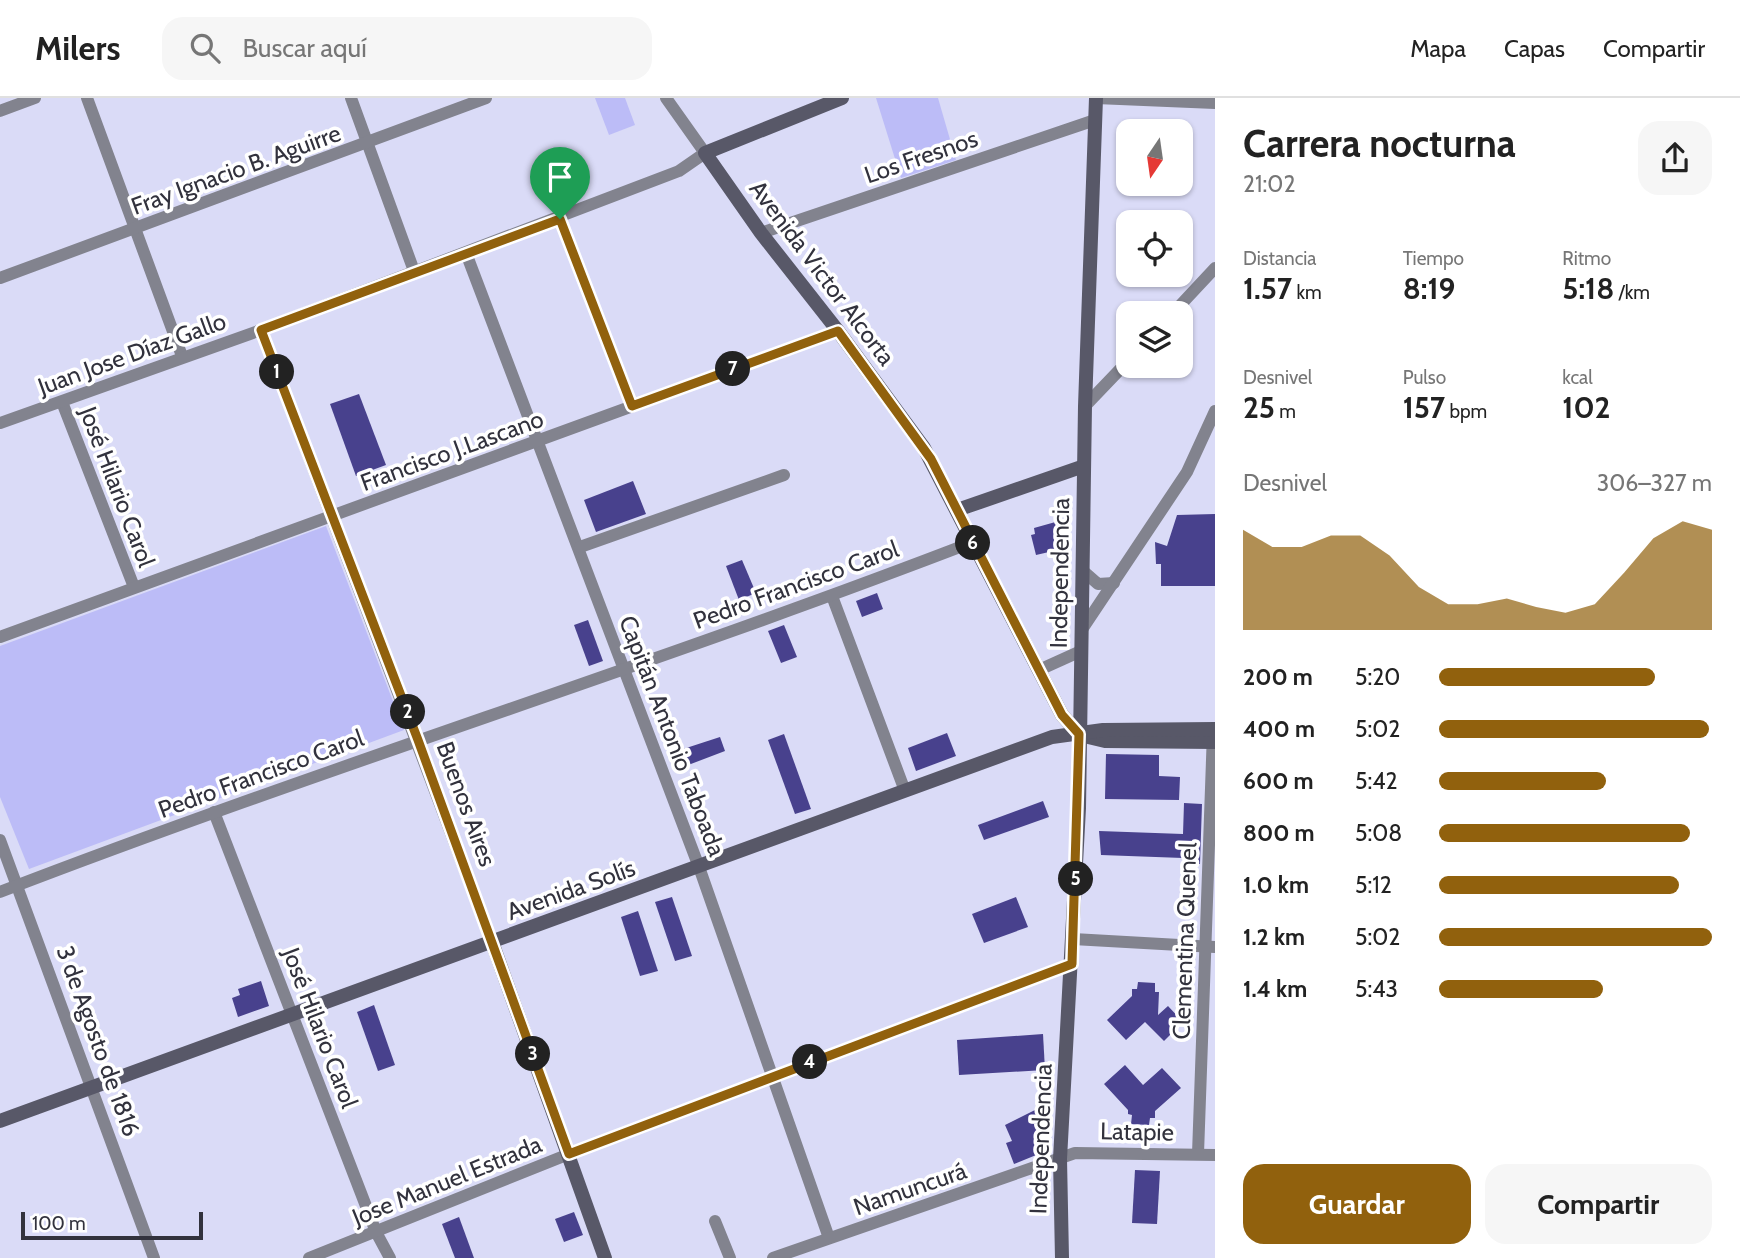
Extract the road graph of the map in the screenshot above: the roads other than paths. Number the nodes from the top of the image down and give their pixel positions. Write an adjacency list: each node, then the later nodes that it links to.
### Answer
1 (35, 98): 9 (street)
2 (87, 98): 14 (street)
3 (351, 98): 11 (street)
4 (486, 98): 11 (street, Fray Ignacio B. Aguirre)
5 (666, 98): 12 (street, Avenida Victor Alcorta)
6 (842, 98): 12 (main road)
7 (1096, 98): 8 (street); 10 (main road, Independencia)
8 (1215, 103)
9 (0, 111)
10 (1095, 120): 15 (street, Los Fresnos); 27 (main road, Independencia)
11 (368, 144): 14 (street, Fray Ignacio B. Aguirre); 17 (street)
12 (705, 153): 13 (street, Juan Jose Díaz Gallo); 15 (main road, Avenida Victor Alcorta)
13 (560, 219): 16 (street, Juan Jose Díaz Gallo); 26 (street)
14 (136, 229): 19 (street, Fray Ignacio B. Aguirre); 23 (street)
15 (761, 233): 22 (main road, Avenida Victor Alcorta)
16 (466, 253): 17 (street, Juan Jose Díaz Gallo); 30 (street, Capitán Antonio Taboada)
17 (414, 271): 21 (street, Juan Jose Díaz Gallo)
18 (1214, 271): 20 (street)
19 (0, 278)
20 (1185, 301)
21 (261, 330): 23 (street, Juan Jose Díaz Gallo); 34 (street, Buenos Aires)
22 (838, 331): 26 (street, Francisco J.Lascano); 33 (main road, Avenida Victor Alcorta)
23 (181, 356): 25 (street, Juan Jose Díaz Gallo)
24 (1116, 374): 27 (street)
25 (62, 402): 29 (street, Juan Jose Díaz Gallo); 39 (street, José Hilario Carol)
26 (632, 406): 30 (street, Francisco J.Lascano)
27 (1085, 406): 31 (main road, Independencia)
28 (1215, 411): 38 (street)
29 (0, 423)
30 (539, 442): 34 (street, Francisco J.Lascano); 36 (street, Capitán Antonio Taboada)
31 (1084, 466): 33 (main road); 37 (main road, Independencia)
32 (784, 475): 36 (street)
33 (957, 509): 35 (main road, Avenida Victor Alcorta)
34 (334, 517): 39 (street, Francisco J.Lascano); 48 (street, Buenos Aires)
35 (973, 542): 40 (street, Pedro Francisco Carol); 45 (main road, Avenida Victor Alcorta)
36 (580, 547): 44 (street, Capitán Antonio Taboada)
37 (1083, 570): 38 (street); 41 (main road, Independencia)
38 (1114, 583): 41 (street)
39 (134, 587): 42 (street, Francisco J.Lascano)
40 (832, 596): 44 (street, Pedro Francisco Carol); 49 (street)
41 (1081, 631): 43 (main road, Independencia)
42 (0, 637)
43 (1081, 651): 45 (street); 46 (main road, Independencia)
44 (624, 669): 48 (street, Pedro Francisco Carol); 52 (street, Capitán Antonio Taboada)
45 (1039, 670): 46 (main road, Avenida Victor Alcorta)
46 (1079, 734): 47 (main road, Avenida Solís); 49 (main road, Avenida Solís); 55 (main road, Independencia)
47 (1214, 735): 57 (street, Clementina Quenel)
48 (418, 740): 50 (street, Pedro Francisco Carol); 56 (street, Buenos Aires)
49 (905, 791): 52 (main road, Avenida Solís)
50 (214, 812): 53 (street, Pedro Francisco Carol); 59 (street, José Hilario Carol)
51 (0, 840): 53 (street, 3 de Agosto de 1816)
52 (699, 867): 56 (main road, Avenida Solís); 60 (street, Capitán Antonio Taboada)
53 (18, 885): 54 (street, Pedro Francisco Carol); 61 (street, 3 de Agosto de 1816)
54 (0, 892)
55 (1073, 939): 57 (street); 58 (main road, Independencia)
56 (492, 942): 59 (main road, Avenida Solís); 63 (main road, Buenos Aires)
57 (1210, 947): 64 (street, Clementina Quenel)
58 (1072, 964): 60 (street, Jose Manuel Estrada); 66 (main road, Independencia)
59 (292, 1015): 61 (main road, Avenida Solís); 68 (street, José Hilario Carol)
60 (773, 1076): 63 (street, Jose Manuel Estrada); 69 (street, Capitán Antonio Taboada)
61 (93, 1088): 62 (main road, Avenida Solís); 70 (street, 3 de Agosto de 1816)
62 (0, 1121)
63 (569, 1154): 68 (street, Jose Manuel Estrada); 73 (main road, Buenos Aires)
64 (1198, 1154): 65 (street, Latapie); 66 (street, Latapie)
65 (1215, 1155)
66 (1060, 1159): 69 (street, Namuncurá); 76 (main road, Independencia)
67 (715, 1221): 74 (street)
68 (376, 1232): 71 (street, Jose Manuel Estrada); 72 (street, José Hilario Carol)
69 (829, 1238): 75 (street, Namuncurá)
70 (155, 1258)
71 (309, 1258)
72 (390, 1258)
73 (605, 1258)
74 (730, 1258)
75 (772, 1258)
76 (1062, 1258)

